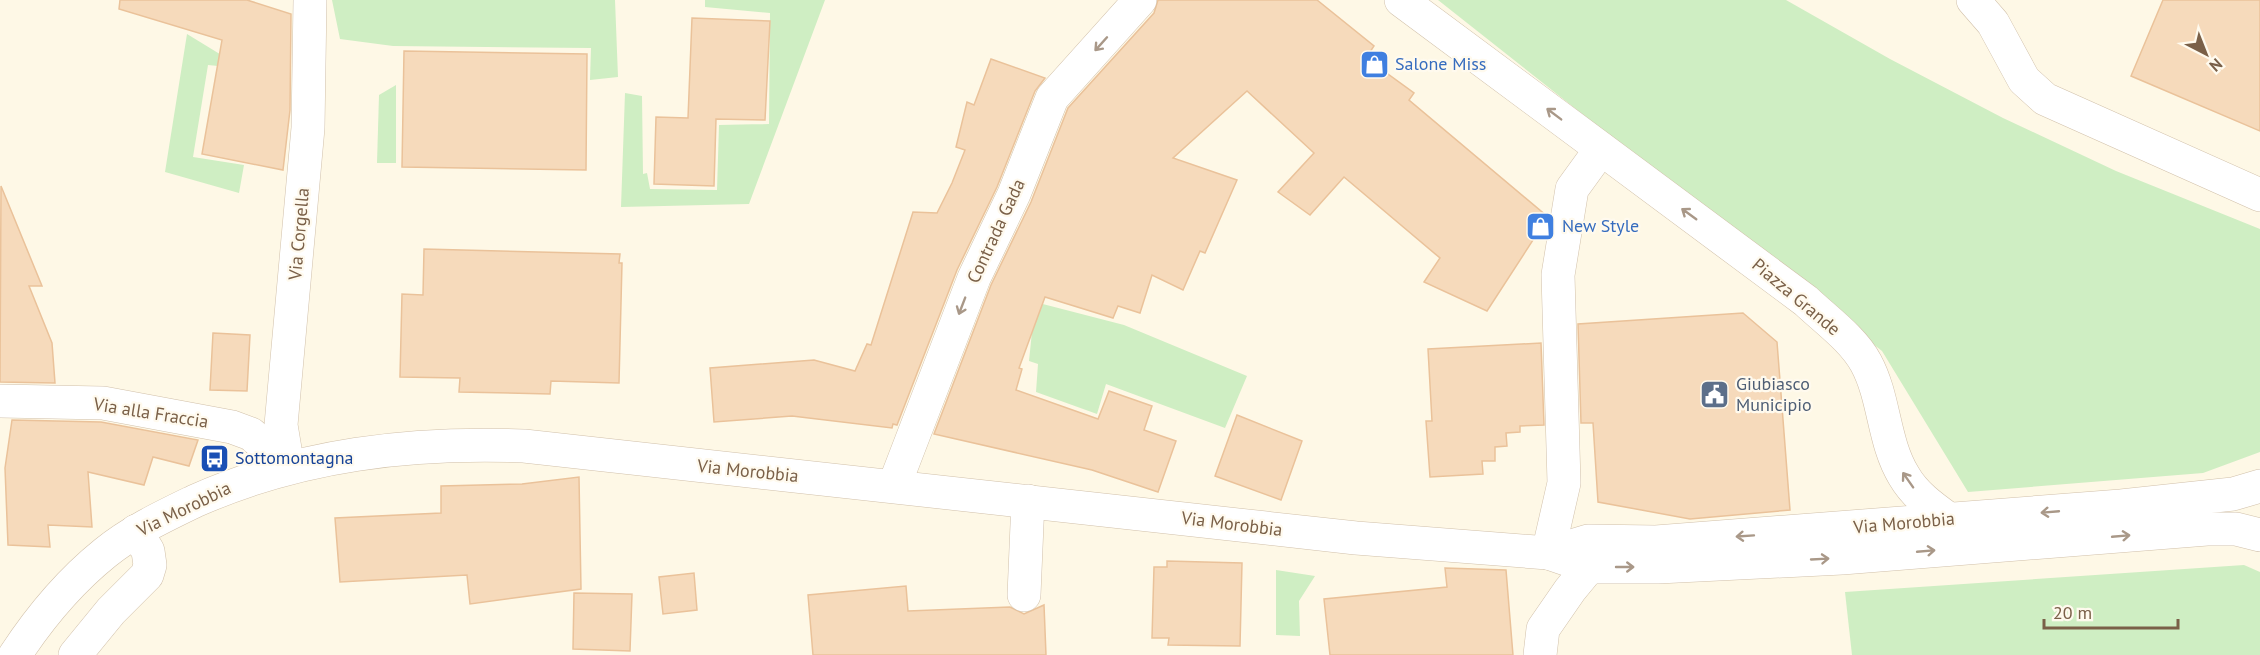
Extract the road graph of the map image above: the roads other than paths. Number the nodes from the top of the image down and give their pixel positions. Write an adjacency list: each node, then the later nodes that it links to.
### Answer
1 (310, 0): 8 (street, Via Corgella)
2 (1140, 0): 9 (street, Contrada Gada, one-way to 9)
3 (1401, 0): 5 (street, Piazza Grande, one-way to 3)
4 (1973, 0): 6 (street)
5 (1601, 149): 12 (street, Piazza Grande, one-way to 5); 15 (street)
6 (2260, 195)
7 (0, 401): 8 (street, Via alla Fraccia)
8 (288, 467): 9 (street, Via Morobbia); 13 (street, Via Morobbia)
9 (894, 486): 11 (street, Via Morobbia)
10 (2260, 486): 12 (street, Via Morobbia, one-way to 12)
11 (1028, 501): 15 (street, Via Morobbia); 17 (street)
12 (1950, 520): 15 (street, Via Morobbia, one-way to 15)
13 (136, 531): 18 (street, Via Morobbia); 19 (street)
14 (2260, 535): 16 (street, Via Morobbia, one-way to 14)
15 (1548, 553): 16 (street, Via Morobbia)
16 (1589, 567): 20 (street)
17 (1024, 596)
18 (15, 655)
19 (75, 655)
20 (1540, 655)

